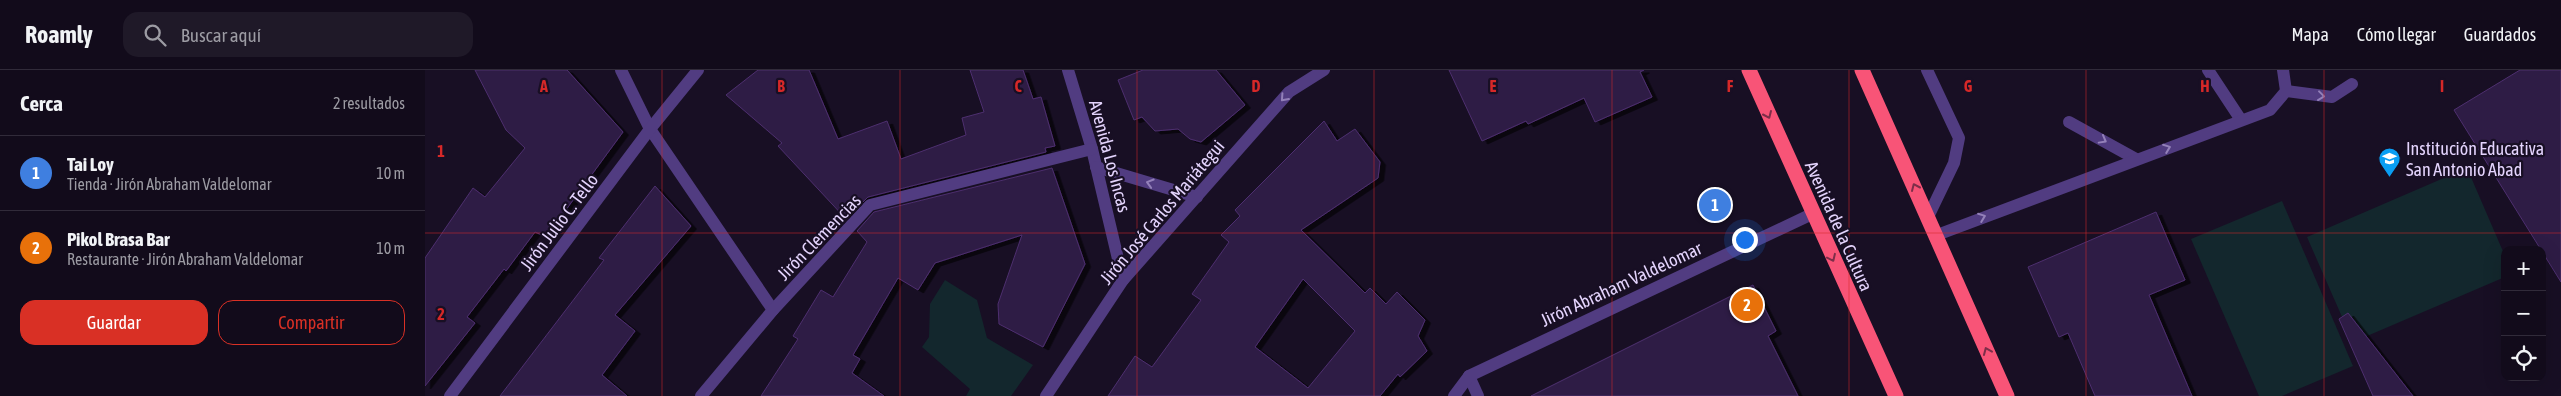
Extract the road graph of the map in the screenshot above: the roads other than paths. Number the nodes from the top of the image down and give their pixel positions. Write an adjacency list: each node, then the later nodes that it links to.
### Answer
1 (621, 70): 14 (street)
2 (698, 70): 14 (street, Jirón Julio C. Tello)
3 (1069, 70): 15 (street, Avenida Los Incas)
4 (1324, 70): 18 (street, Jirón José Carlos Mariátegui, one-way to 18)
5 (1749, 70): 19 (highway, Avenida de la Cultura, one-way to 19)
6 (1862, 70): 20 (highway, one-way to 6)
7 (1927, 70): 20 (street)
8 (2209, 70): 12 (street)
9 (2283, 70): 11 (street)
10 (2352, 84): 11 (street, one-way to 10)
11 (2286, 91): 12 (street)
12 (2241, 120): 16 (street, one-way to 12)
13 (2069, 122): 16 (street, one-way to 16)
14 (650, 129): 23 (street); 25 (street, Jirón Julio C. Tello)
15 (1092, 149): 17 (street, Avenida Los Incas); 23 (street, Jirón Clemencias)
16 (2136, 159): 21 (street, one-way to 16)
17 (1096, 167): 18 (street, one-way to 17); 22 (street, Avenida Los Incas)
18 (1197, 197): 22 (street, Jirón José Carlos Mariátegui)
19 (1812, 214): 24 (street, Jirón Abraham Valdelomar); 30 (highway, Avenida de la Cultura, one-way to 30)
20 (1928, 216): 21 (highway)
21 (1937, 235): 31 (highway, one-way to 21)
22 (1123, 280): 27 (street, Jirón José Carlos Mariátegui)
23 (773, 310): 26 (street, Jirón Clemencias)
24 (1469, 376): 28 (street, Jirón Abraham Valdelomar); 29 (street)
25 (450, 396)
26 (701, 396)
27 (1046, 396)
28 (1454, 396)
29 (1478, 396)
30 (1896, 396)
31 (2007, 396)

